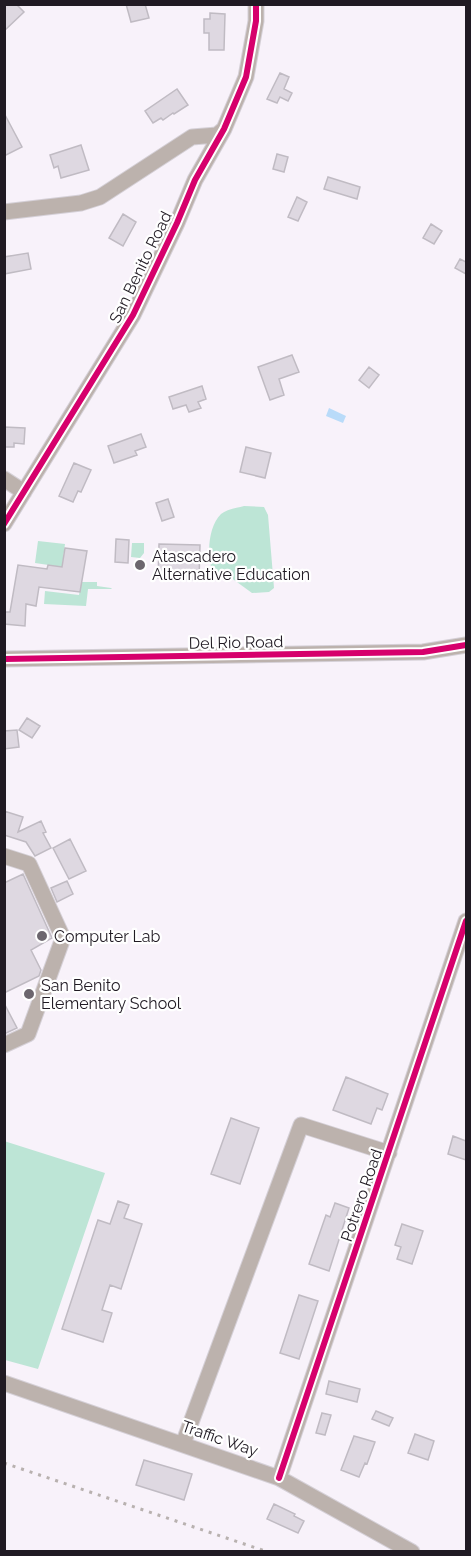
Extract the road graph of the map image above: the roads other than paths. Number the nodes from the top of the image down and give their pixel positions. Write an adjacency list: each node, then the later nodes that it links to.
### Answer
1 (256, 4): 2 (street, San Benito Road)
2 (224, 129): 3 (street); 5 (street, San Benito Road)
3 (4, 212)
4 (4, 479): 5 (street)
5 (24, 492): 6 (street, San Benito Road)
6 (4, 524)
7 (466, 645): 8 (street, Del Rio Road)
8 (4, 659)
9 (4, 856): 11 (street)
10 (466, 921): 12 (street, Potrero Road)
11 (4, 1045)
12 (389, 1153): 14 (street); 15 (street, Potrero Road)
13 (4, 1383): 14 (street, Traffic Way)
14 (183, 1444): 15 (street, Traffic Way)
15 (279, 1478): 16 (street, Traffic Way)
16 (412, 1551)

